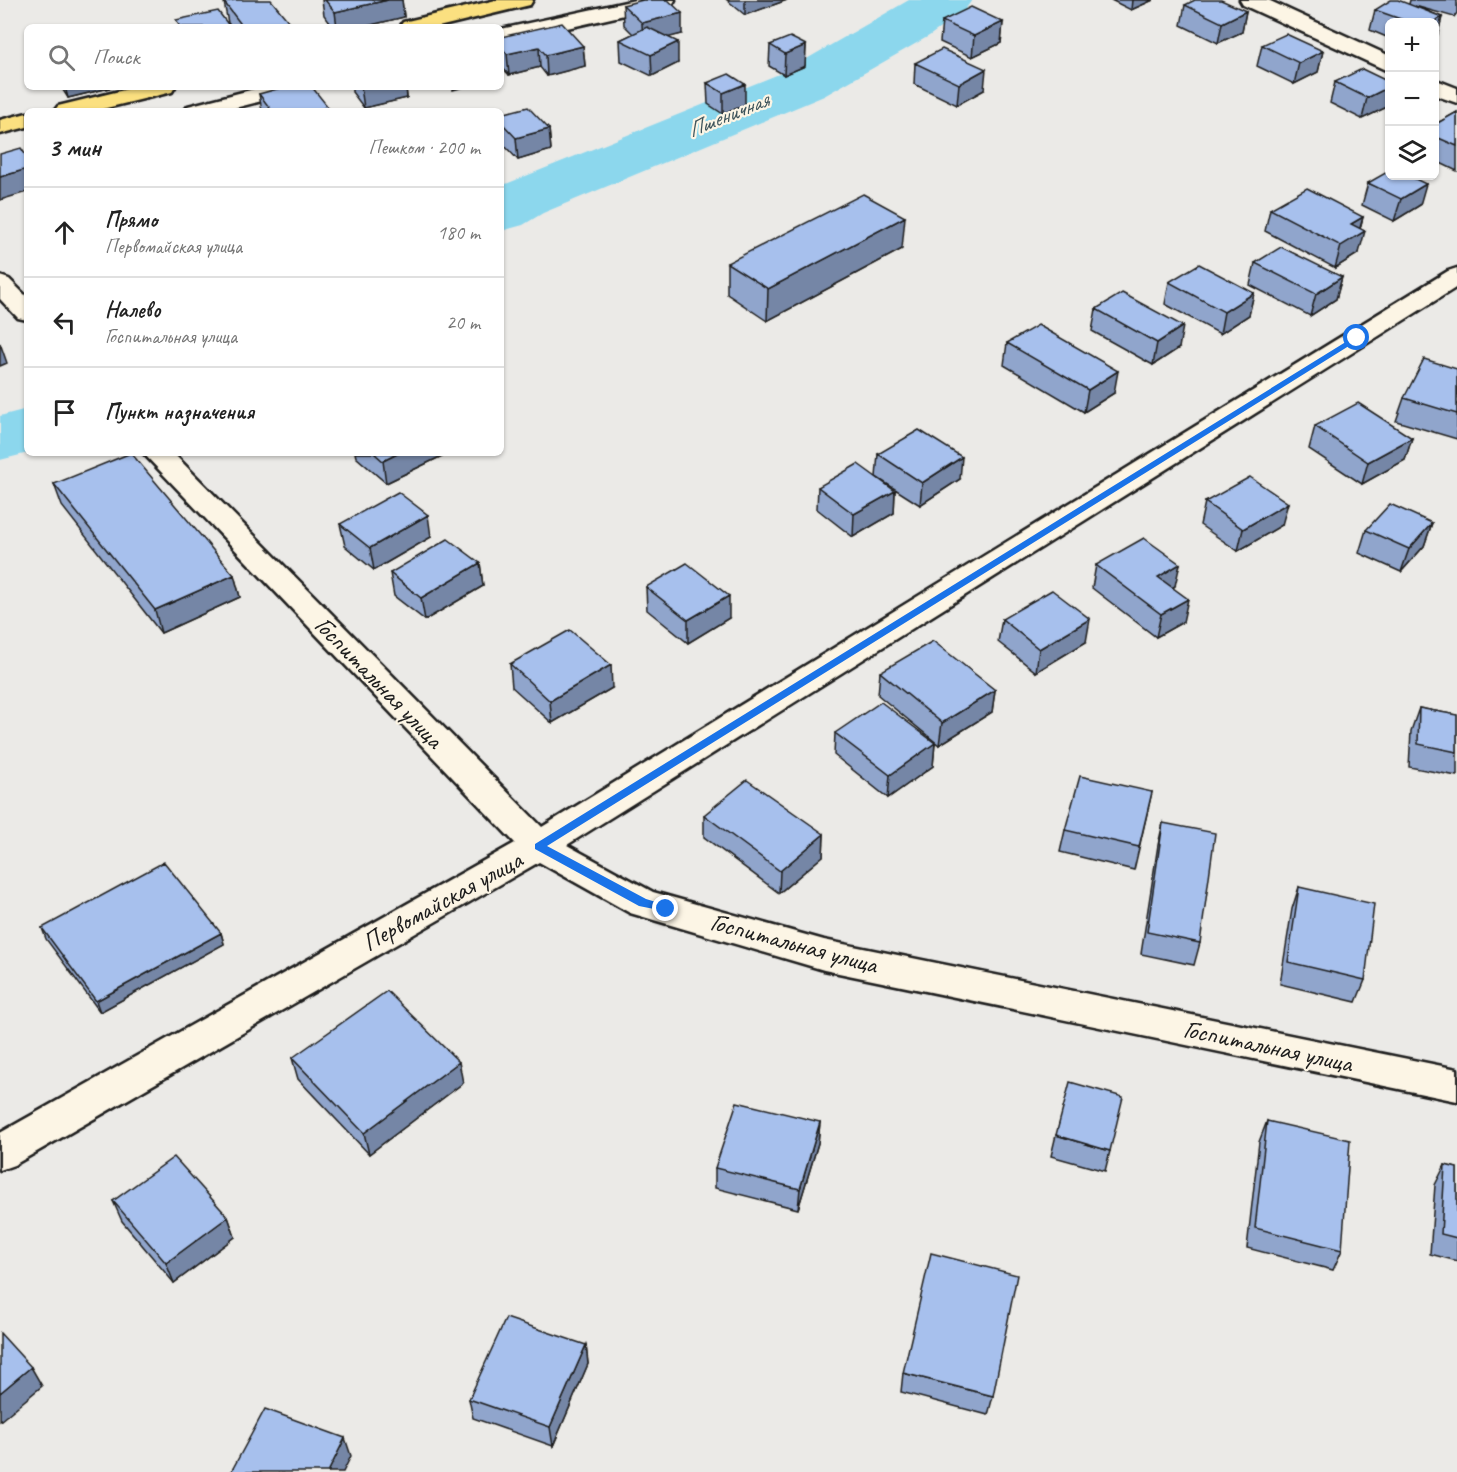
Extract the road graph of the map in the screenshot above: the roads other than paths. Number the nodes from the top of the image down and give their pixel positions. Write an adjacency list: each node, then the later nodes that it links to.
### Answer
1 (522, 0): 4 (main road)
2 (664, 0): 5 (street)
3 (1251, 0): 6 (street)
4 (423, 24)
5 (504, 35)
6 (1385, 63)
7 (1439, 88): 10 (street)
8 (152, 90): 11 (main road)
9 (277, 90): 12 (street)
10 (1457, 96)
11 (78, 108)
12 (208, 108)
13 (24, 121): 14 (main road)
14 (0, 127)
15 (1457, 276): 19 (street, Первомайская улица)
16 (0, 284): 17 (street)
17 (24, 309)
18 (160, 456): 19 (street, Госпитальная улица)
19 (539, 846): 20 (street, Госпитальная улица); 21 (street, Первомайская улица)
20 (1457, 1085)
21 (0, 1153)

